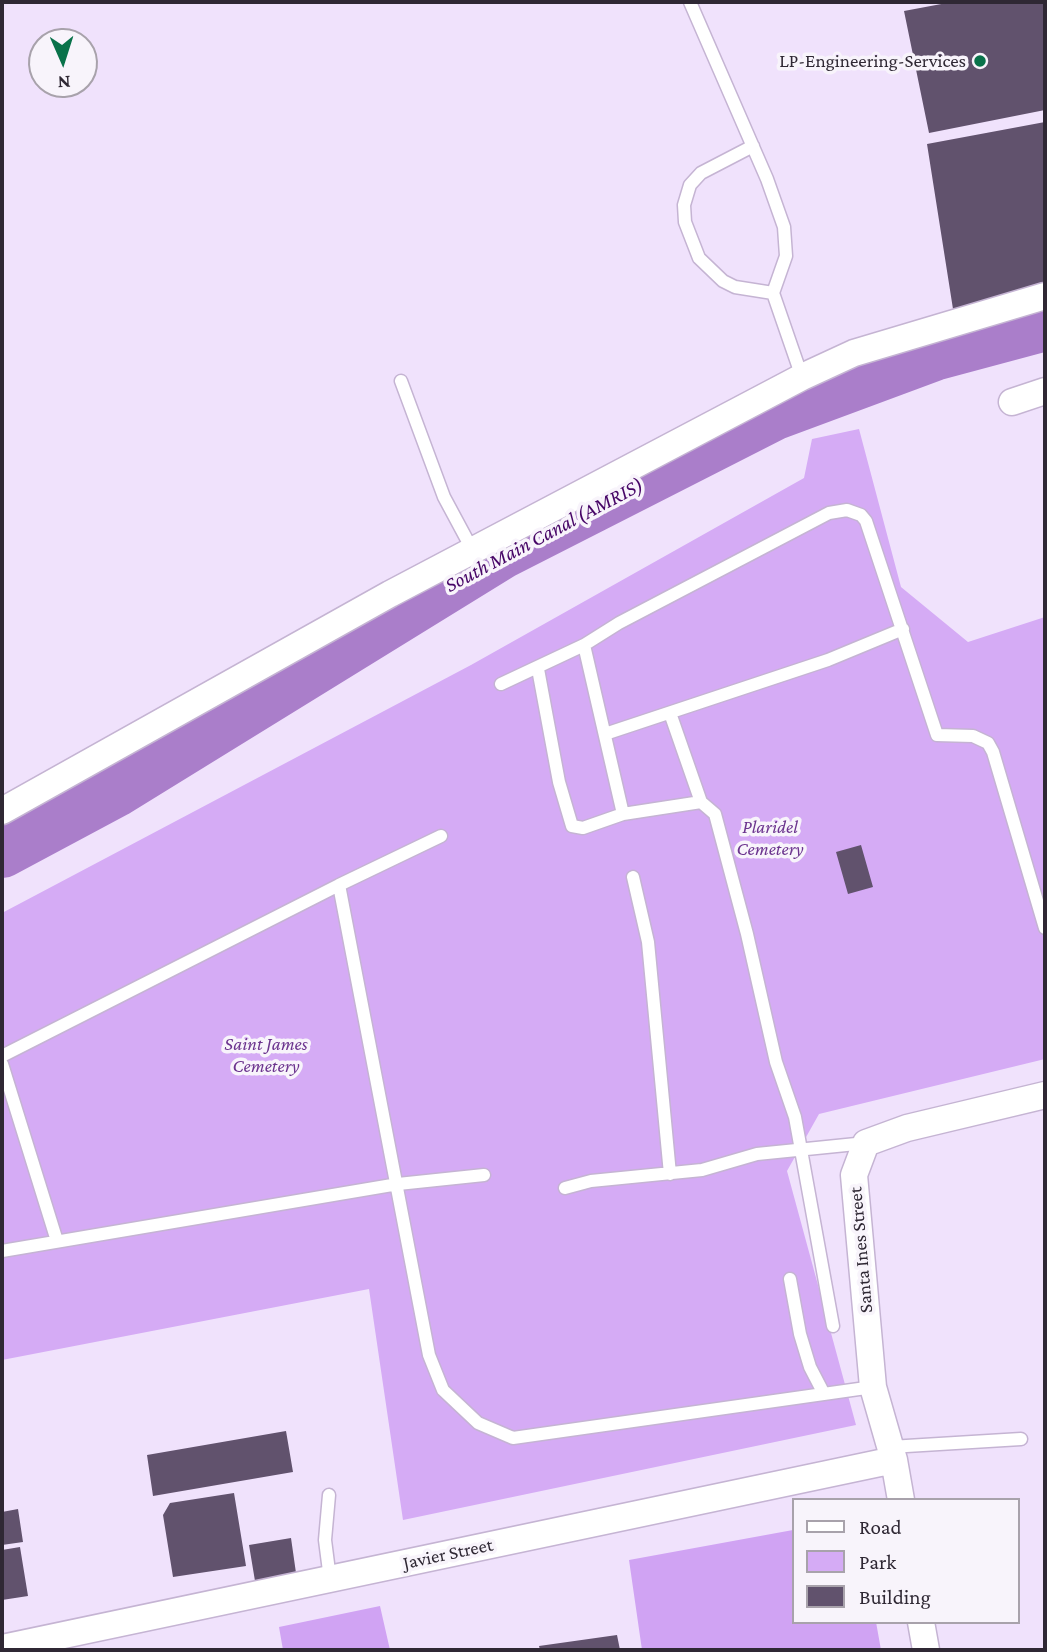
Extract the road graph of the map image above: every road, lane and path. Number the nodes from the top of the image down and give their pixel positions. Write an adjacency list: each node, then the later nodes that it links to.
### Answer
1 (691, 2): 2 (lane)
2 (752, 146): 3 (lane); 3 (lane)
3 (774, 293): 5 (lane)
4 (1045, 296): 5 (street)
5 (802, 377): 9 (street)
6 (401, 381): 9 (lane)
7 (1045, 391): 8 (street)
8 (1012, 402)
9 (472, 551): 17 (street)
10 (902, 629): 11 (lane); 14 (lane); 22 (lane)
11 (584, 645): 12 (lane); 15 (lane)
12 (538, 669): 13 (lane); 18 (lane)
13 (501, 684)
14 (670, 713): 15 (lane); 16 (lane)
15 (605, 734): 18 (lane)
16 (701, 802): 18 (lane); 27 (lane)
17 (2, 811)
18 (623, 814)
19 (441, 836): 21 (lane)
20 (634, 877): 28 (lane)
21 (339, 885): 23 (lane); 30 (lane)
22 (1045, 928)
23 (2, 1056)
24 (2, 1064): 32 (lane)
25 (1045, 1095): 26 (street)
26 (866, 1143): 27 (lane); 36 (street, Santa Ines Street)
27 (800, 1149): 28 (lane); 35 (lane)
28 (670, 1174): 31 (lane)
29 (484, 1175): 30 (lane)
30 (398, 1184): 32 (lane); 37 (lane)
31 (565, 1188)
32 (57, 1241): 33 (lane)
33 (2, 1251)
34 (790, 1279): 37 (lane)
35 (833, 1326)
36 (873, 1387): 37 (lane); 39 (street, Santa Ines Street)
37 (824, 1394)
38 (1021, 1438): 39 (lane)
39 (892, 1453): 41 (street, Santa Ines Street); 42 (street, Javier Street)
40 (329, 1495): 42 (lane)
41 (901, 1498)
42 (330, 1579): 44 (street, Javier Street)
43 (921, 1624): 45 (street)
44 (2, 1648)
45 (926, 1650)

